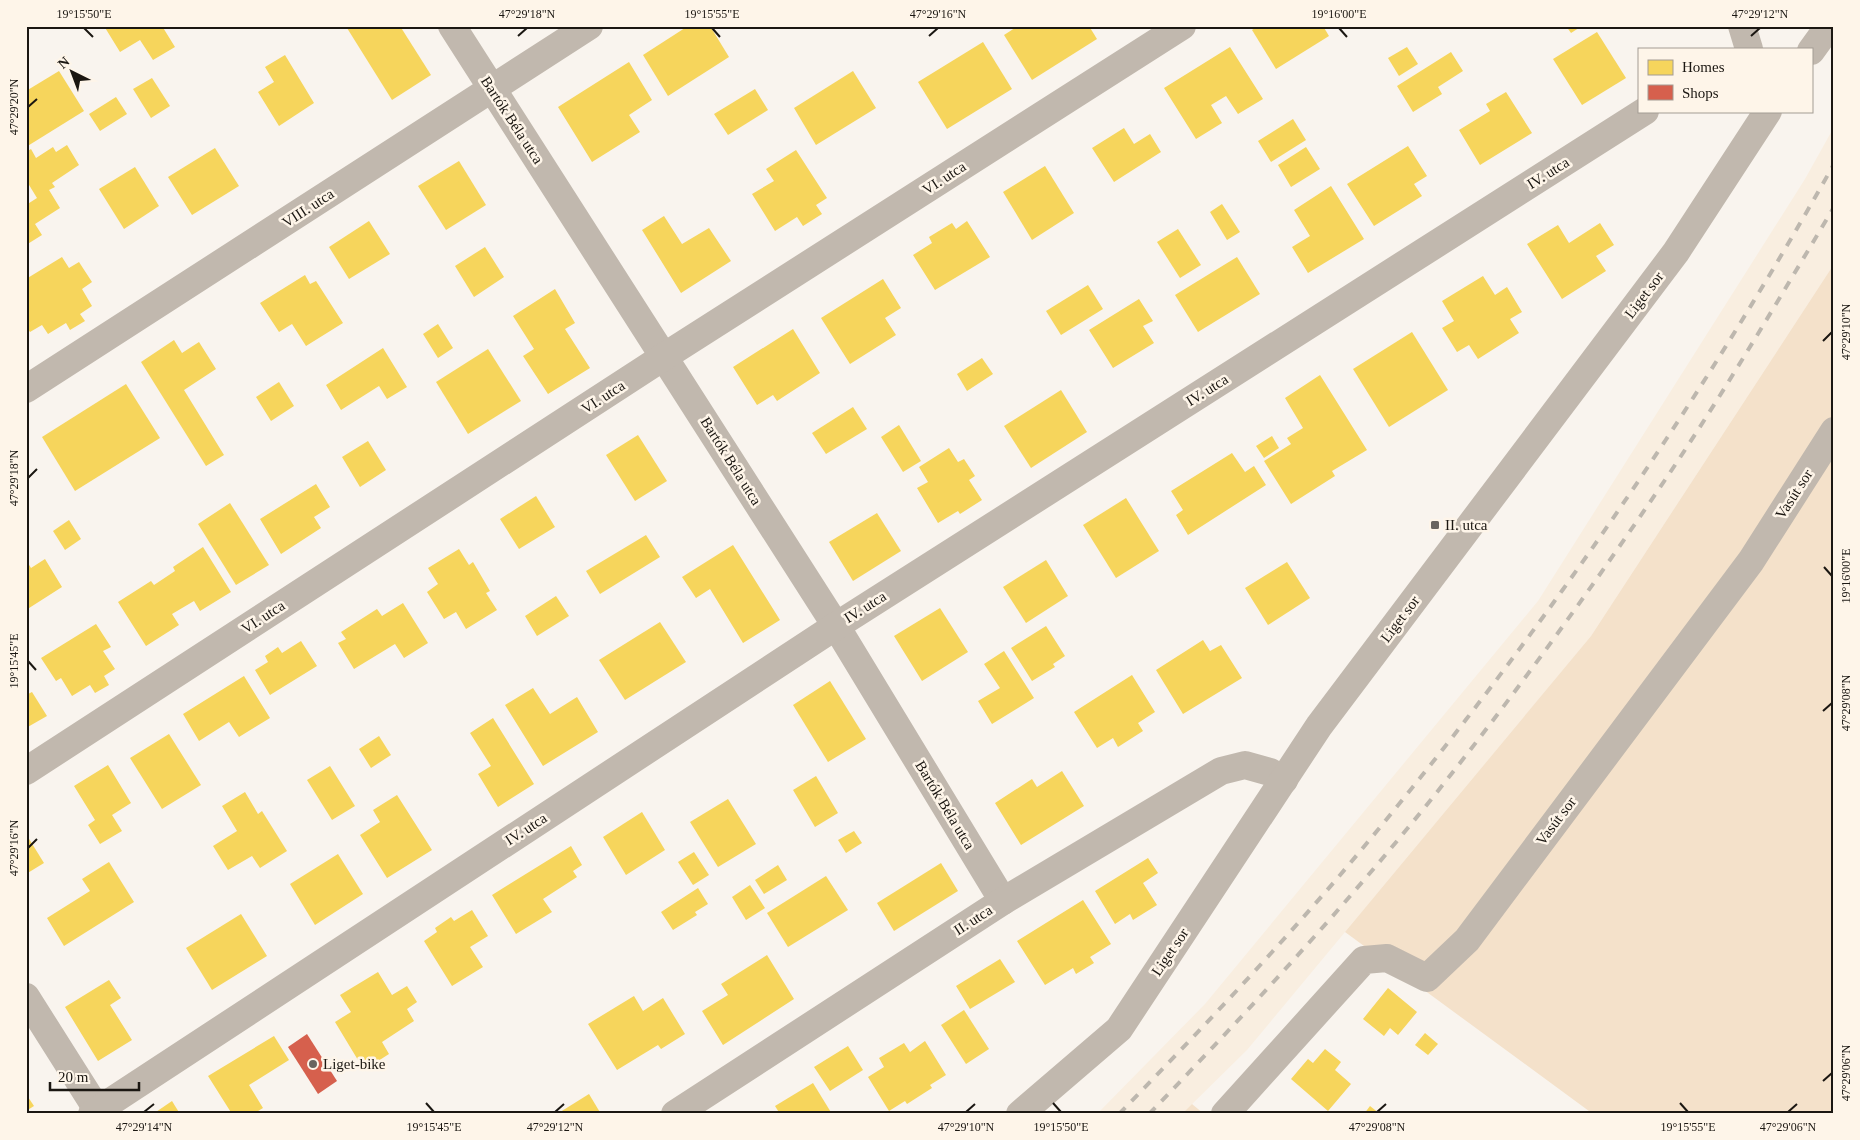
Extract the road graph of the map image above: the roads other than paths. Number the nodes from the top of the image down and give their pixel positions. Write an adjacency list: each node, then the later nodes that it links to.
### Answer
1 (452, 26): 8 (street, Bartók Béla utca)
2 (589, 26): 8 (street, VIII. utca)
3 (1182, 26): 11 (street, VI. utca)
4 (1742, 26): 6 (street)
5 (1829, 26): 7 (street)
6 (1749, 48)
7 (1812, 50)
8 (493, 90): 11 (street, Bartók Béla utca); 12 (street, VIII. utca)
9 (1643, 112): 14 (street, IV. utca)
10 (1767, 112): 16 (street, Liget sor)
11 (665, 356): 14 (street, Bartók Béla utca); 15 (street, VI. utca)
12 (26, 389)
13 (1834, 431): 22 (street, Vasút sor)
14 (836, 626): 17 (street, Bartók Béla utca); 19 (street, IV. utca)
15 (26, 771)
16 (1284, 780): 17 (street, II. utca); 21 (street, Liget sor)
17 (1002, 901): 20 (street, II. utca)
18 (26, 997): 19 (street)
19 (97, 1112)
20 (675, 1114)
21 (1020, 1114)
22 (1225, 1114)

